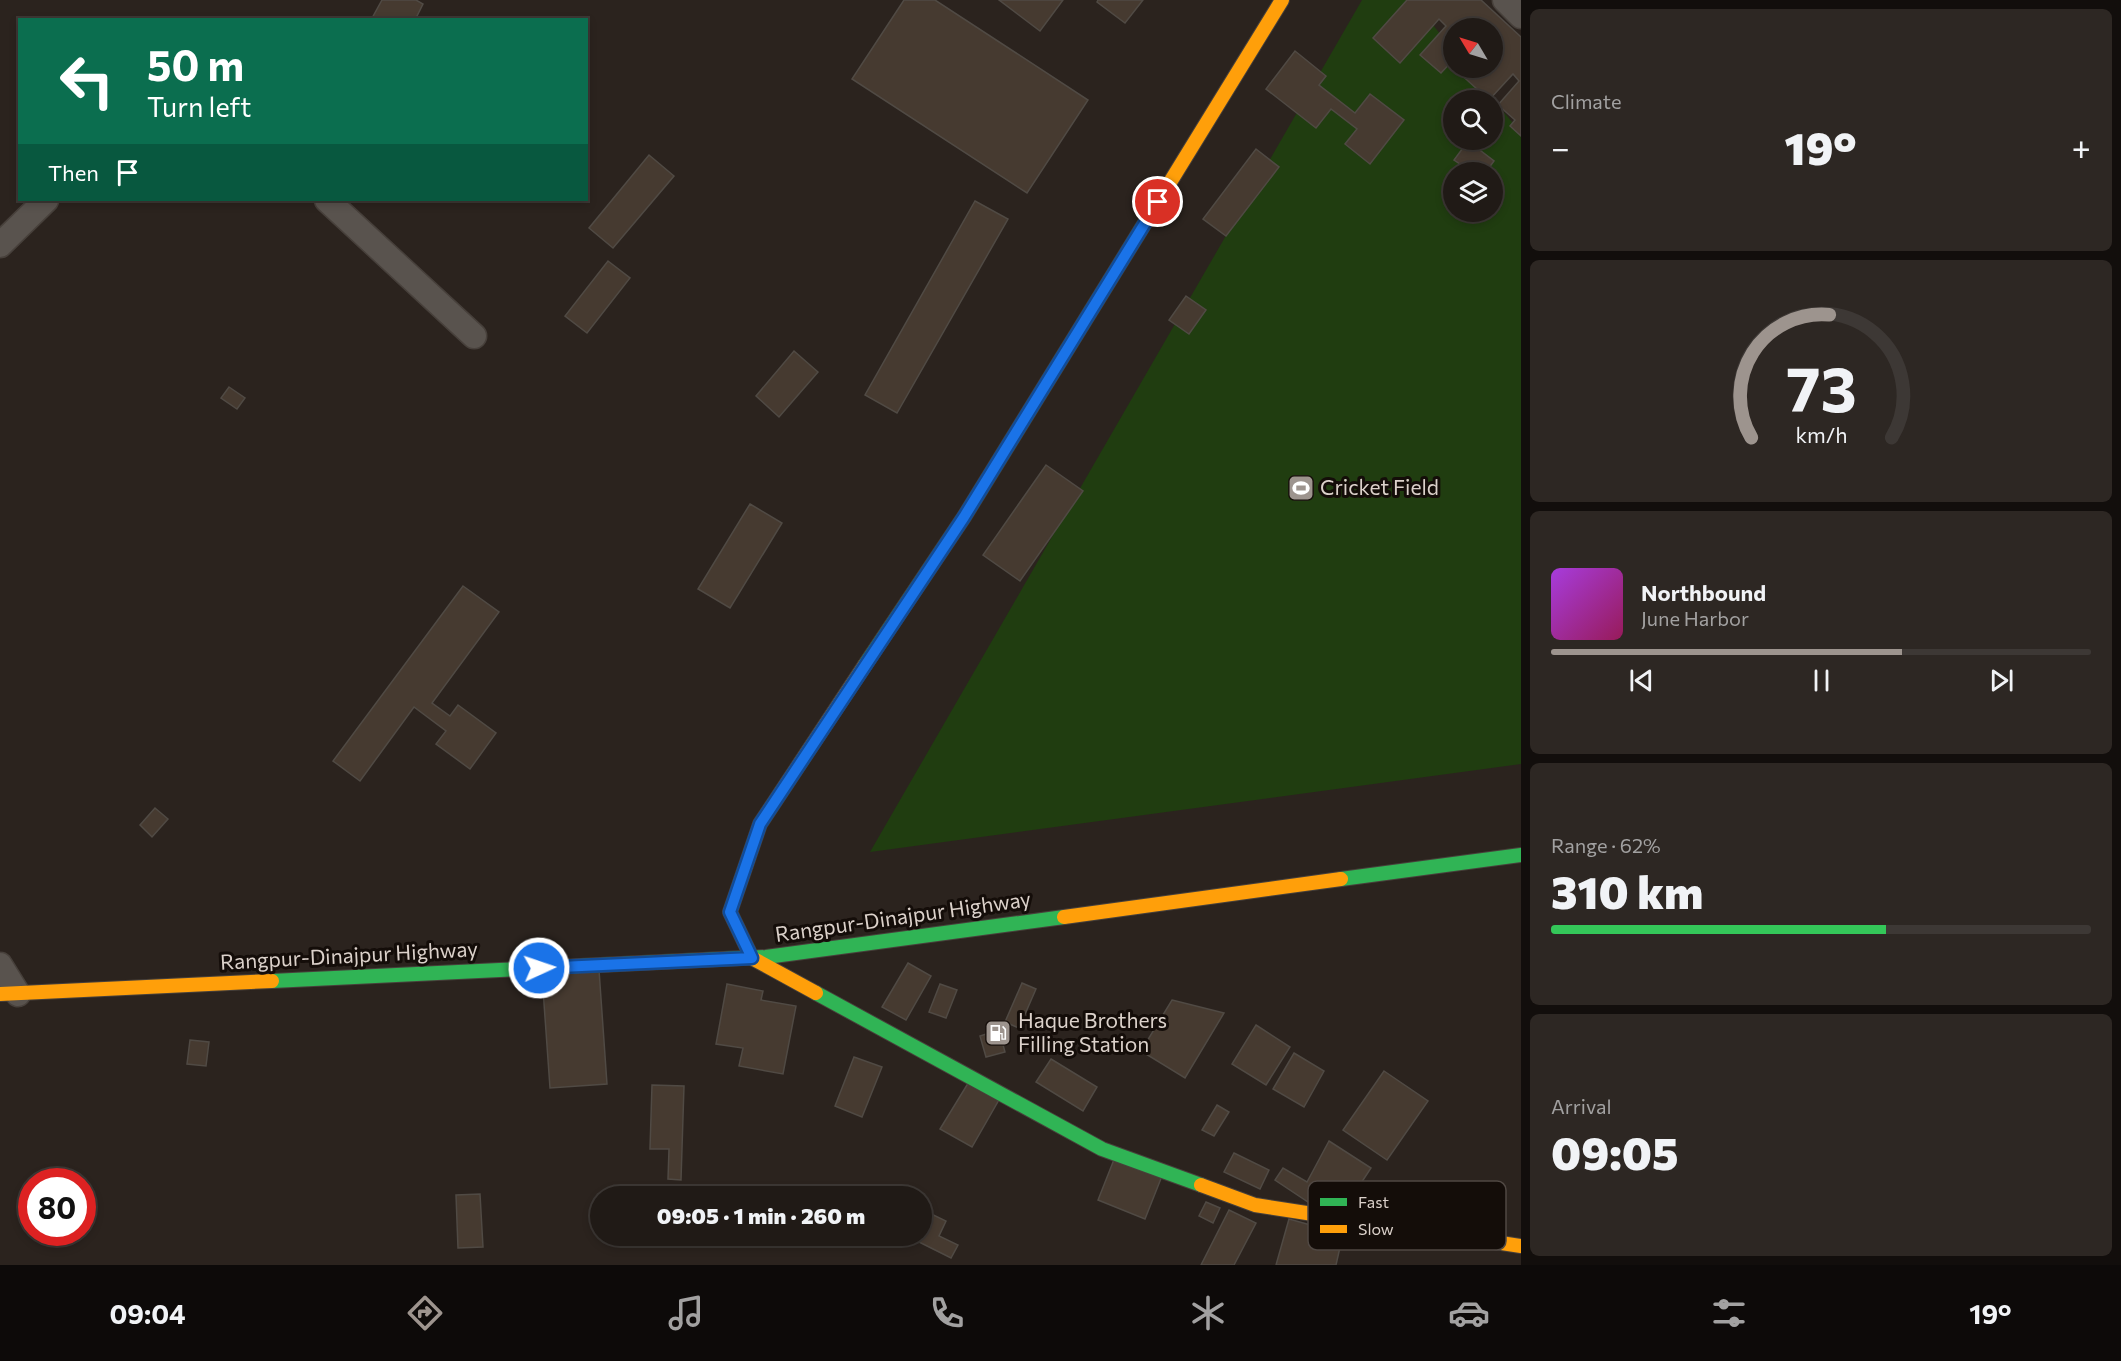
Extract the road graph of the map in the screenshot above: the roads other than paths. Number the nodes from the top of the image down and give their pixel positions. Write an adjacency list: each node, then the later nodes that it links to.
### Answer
1 (1282, 0): 9 (main road)
2 (1505, 0): 3 (street)
3 (1521, 16)
4 (45, 201): 6 (street)
5 (328, 201): 7 (street)
6 (0, 245)
7 (474, 336)
8 (1521, 855): 9 (main road, Rangpur-Dinajpur Highway)
9 (752, 958): 11 (main road, Rangpur-Dinajpur Highway); 12 (main road)
10 (0, 965): 11 (street)
11 (9, 994)
12 (1308, 1213)
13 (1506, 1244): 14 (main road)
14 (1521, 1246)

